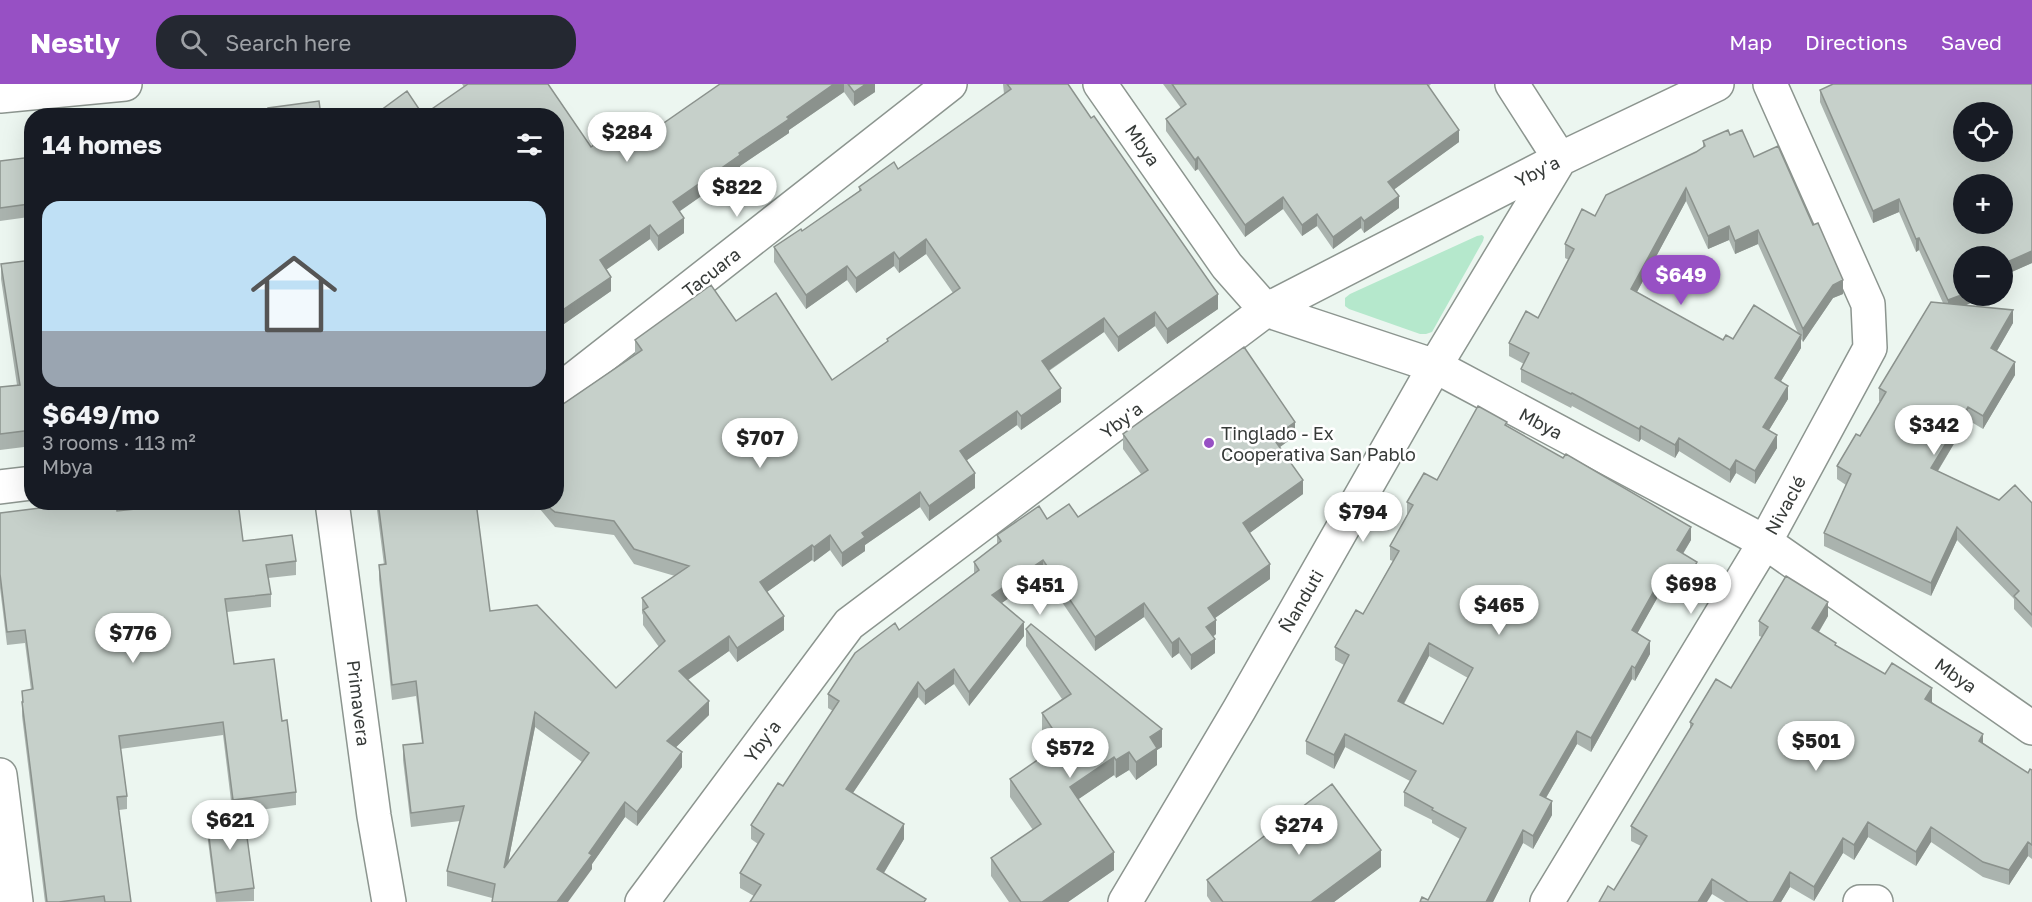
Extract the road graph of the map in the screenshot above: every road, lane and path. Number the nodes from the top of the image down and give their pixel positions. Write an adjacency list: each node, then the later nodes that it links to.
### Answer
1 (126, 84): 7 (street)
2 (950, 84): 11 (street, Tacuara)
3 (1100, 84): 9 (street, Mbya)
4 (1512, 84): 8 (street)
5 (1717, 84): 8 (street, Yby'a)
6 (1770, 84): 15 (street, Nivaclé)
7 (0, 96)
8 (1560, 159): 9 (street, Yby'a); 10 (street, Ñanduti)
9 (1266, 310): 10 (street, Mbya); 20 (street, Yby'a)
10 (1435, 366): 15 (street, Mbya); 21 (street, Ñanduti)
11 (564, 387)
12 (24, 484): 13 (street)
13 (0, 487)
14 (333, 510): 19 (street, Primavera)
15 (1765, 542): 16 (street, Mbya); 22 (street, Nivaclé)
16 (2032, 728)
17 (0, 775): 18 (street)
18 (16, 902)
19 (389, 902)
20 (642, 902)
21 (1125, 902)
22 (1547, 902)

